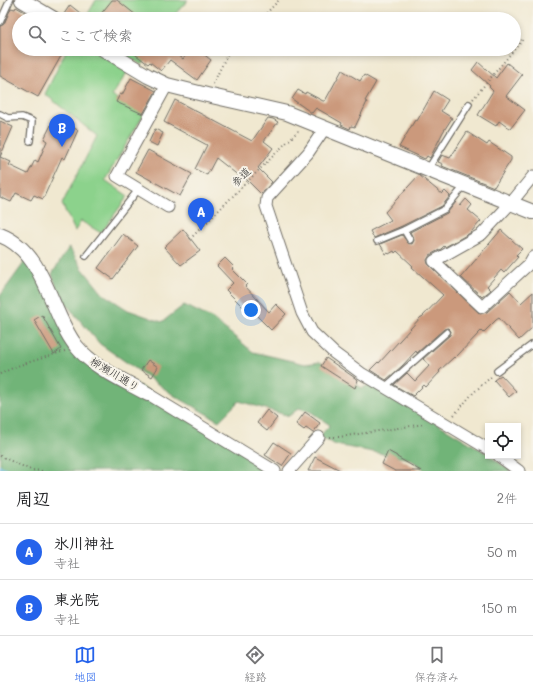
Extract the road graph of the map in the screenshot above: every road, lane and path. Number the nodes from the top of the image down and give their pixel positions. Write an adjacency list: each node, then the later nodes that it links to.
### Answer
1 (10, 0): 6 (lane)
2 (22, 0): 4 (street)
3 (279, 0): 5 (path)
4 (42, 12)
5 (268, 12)
6 (0, 22)
7 (523, 39): 8 (path)
8 (521, 41)
9 (115, 56): 12 (street)
10 (226, 56): 13 (path)
11 (509, 56): 14 (path)
12 (168, 85): 13 (street); 22 (street)
13 (207, 95): 17 (street)
14 (469, 104): 19 (lane)
15 (0, 114): 18 (lane)
16 (303, 126): 28 (path, 参道)
17 (326, 128): 19 (street); 38 (street)
18 (30, 141)
19 (428, 170): 21 (street)
20 (533, 176): 23 (street)
21 (465, 185): 23 (street); 26 (lane)
22 (138, 190): 24 (street); 31 (lane)
23 (511, 203): 25 (street); 32 (street)
24 (168, 207)
25 (533, 212)
26 (404, 230): 29 (lane); 30 (lane)
27 (0, 235): 35 (street, 柳瀬川通り)
28 (190, 239)
29 (410, 240)
30 (377, 241)
31 (86, 256)
32 (533, 257)
33 (447, 332): 38 (lane)
34 (533, 344): 36 (lane)
35 (76, 346): 37 (path); 39 (street, 柳瀬川通り)
36 (497, 371): 40 (path)
37 (0, 374)
38 (385, 387): 40 (street)
39 (148, 394): 46 (street, 柳瀬川通り)
40 (444, 423): 41 (path); 42 (street)
41 (319, 437): 47 (street)
42 (485, 447)
43 (0, 456): 45 (path)
44 (503, 459): 48 (street)
45 (43, 471)
46 (275, 471)
47 (289, 471)
48 (519, 471)

